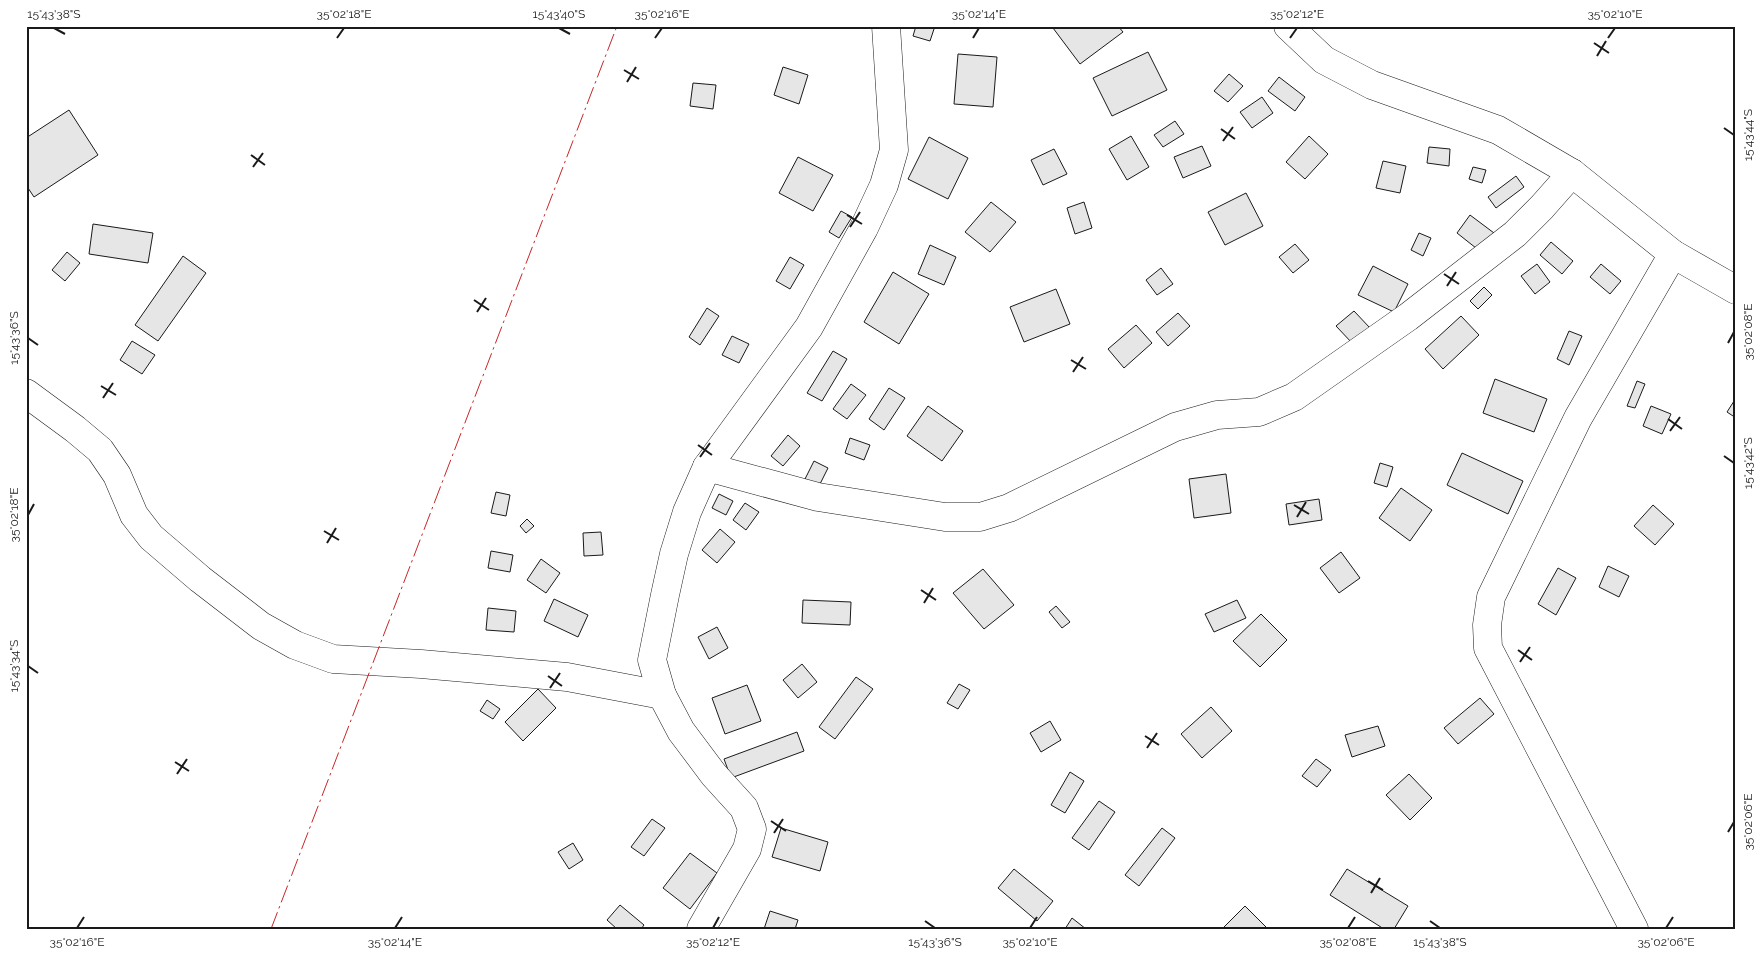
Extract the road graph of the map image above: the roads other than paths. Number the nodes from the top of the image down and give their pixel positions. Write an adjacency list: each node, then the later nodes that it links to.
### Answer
1 (886, 26): 7 (street)
2 (1288, 26): 3 (street)
3 (1572, 174): 4 (street); 7 (street)
4 (1673, 254): 5 (street); 10 (street)
5 (1736, 290)
6 (26, 393): 8 (street)
7 (707, 467): 8 (street)
8 (662, 695): 9 (street)
9 (701, 929)
10 (1634, 929)

